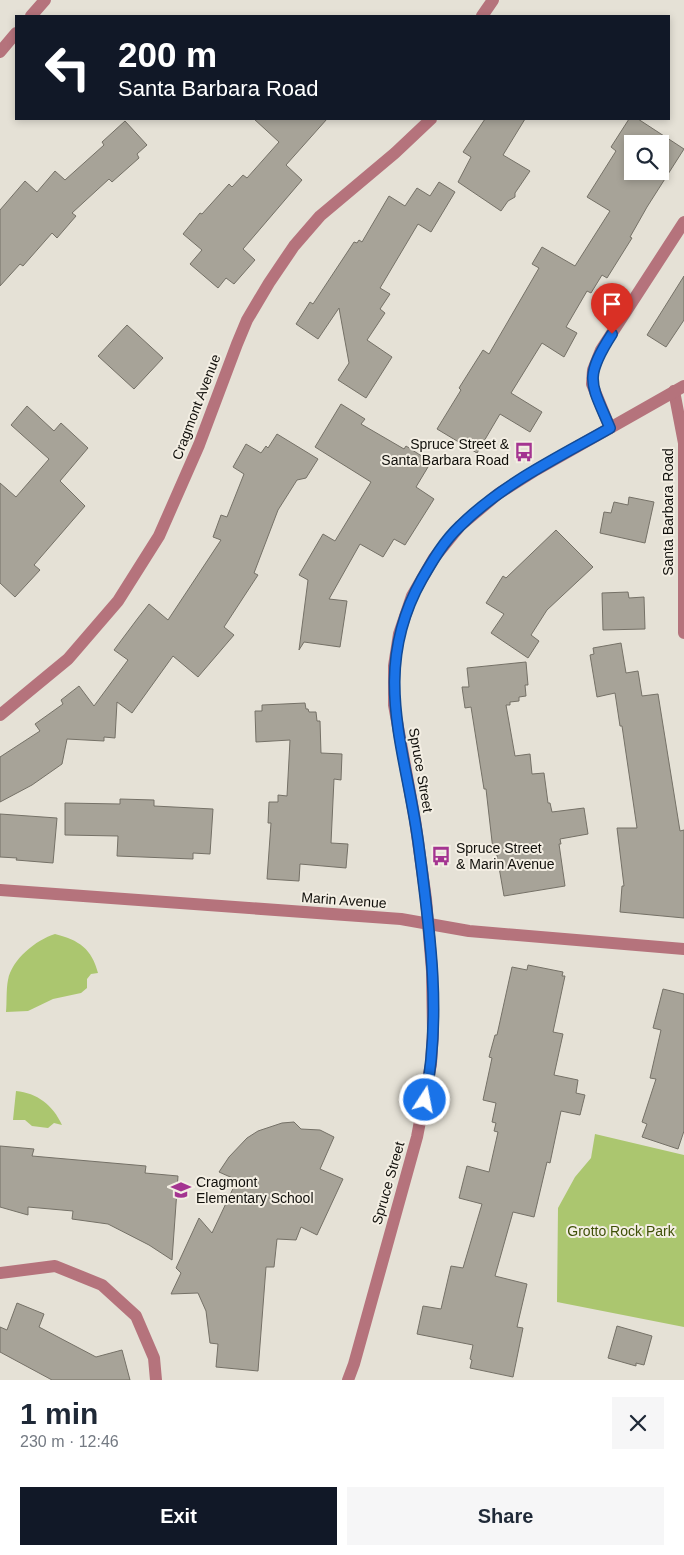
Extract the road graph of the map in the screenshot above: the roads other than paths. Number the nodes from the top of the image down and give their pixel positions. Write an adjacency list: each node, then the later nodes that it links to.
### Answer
1 (45, 0): 3 (street)
2 (493, 0): 4 (street)
3 (32, 15)
4 (483, 15)
5 (15, 35): 6 (street)
6 (0, 52)
7 (430, 120): 12 (street, Cragmont Avenue)
8 (684, 222): 10 (street)
9 (679, 388): 10 (street, Spruce Street); 11 (street, Santa Barbara Road)
10 (610, 428): 14 (street, Spruce Street)
11 (684, 632)
12 (0, 715)
13 (0, 890): 14 (street, Marin Avenue)
14 (428, 924): 15 (street, Marin Avenue); 18 (street, Spruce Street)
15 (684, 949)
16 (0, 1273): 17 (street)
17 (156, 1380)
18 (348, 1380)

